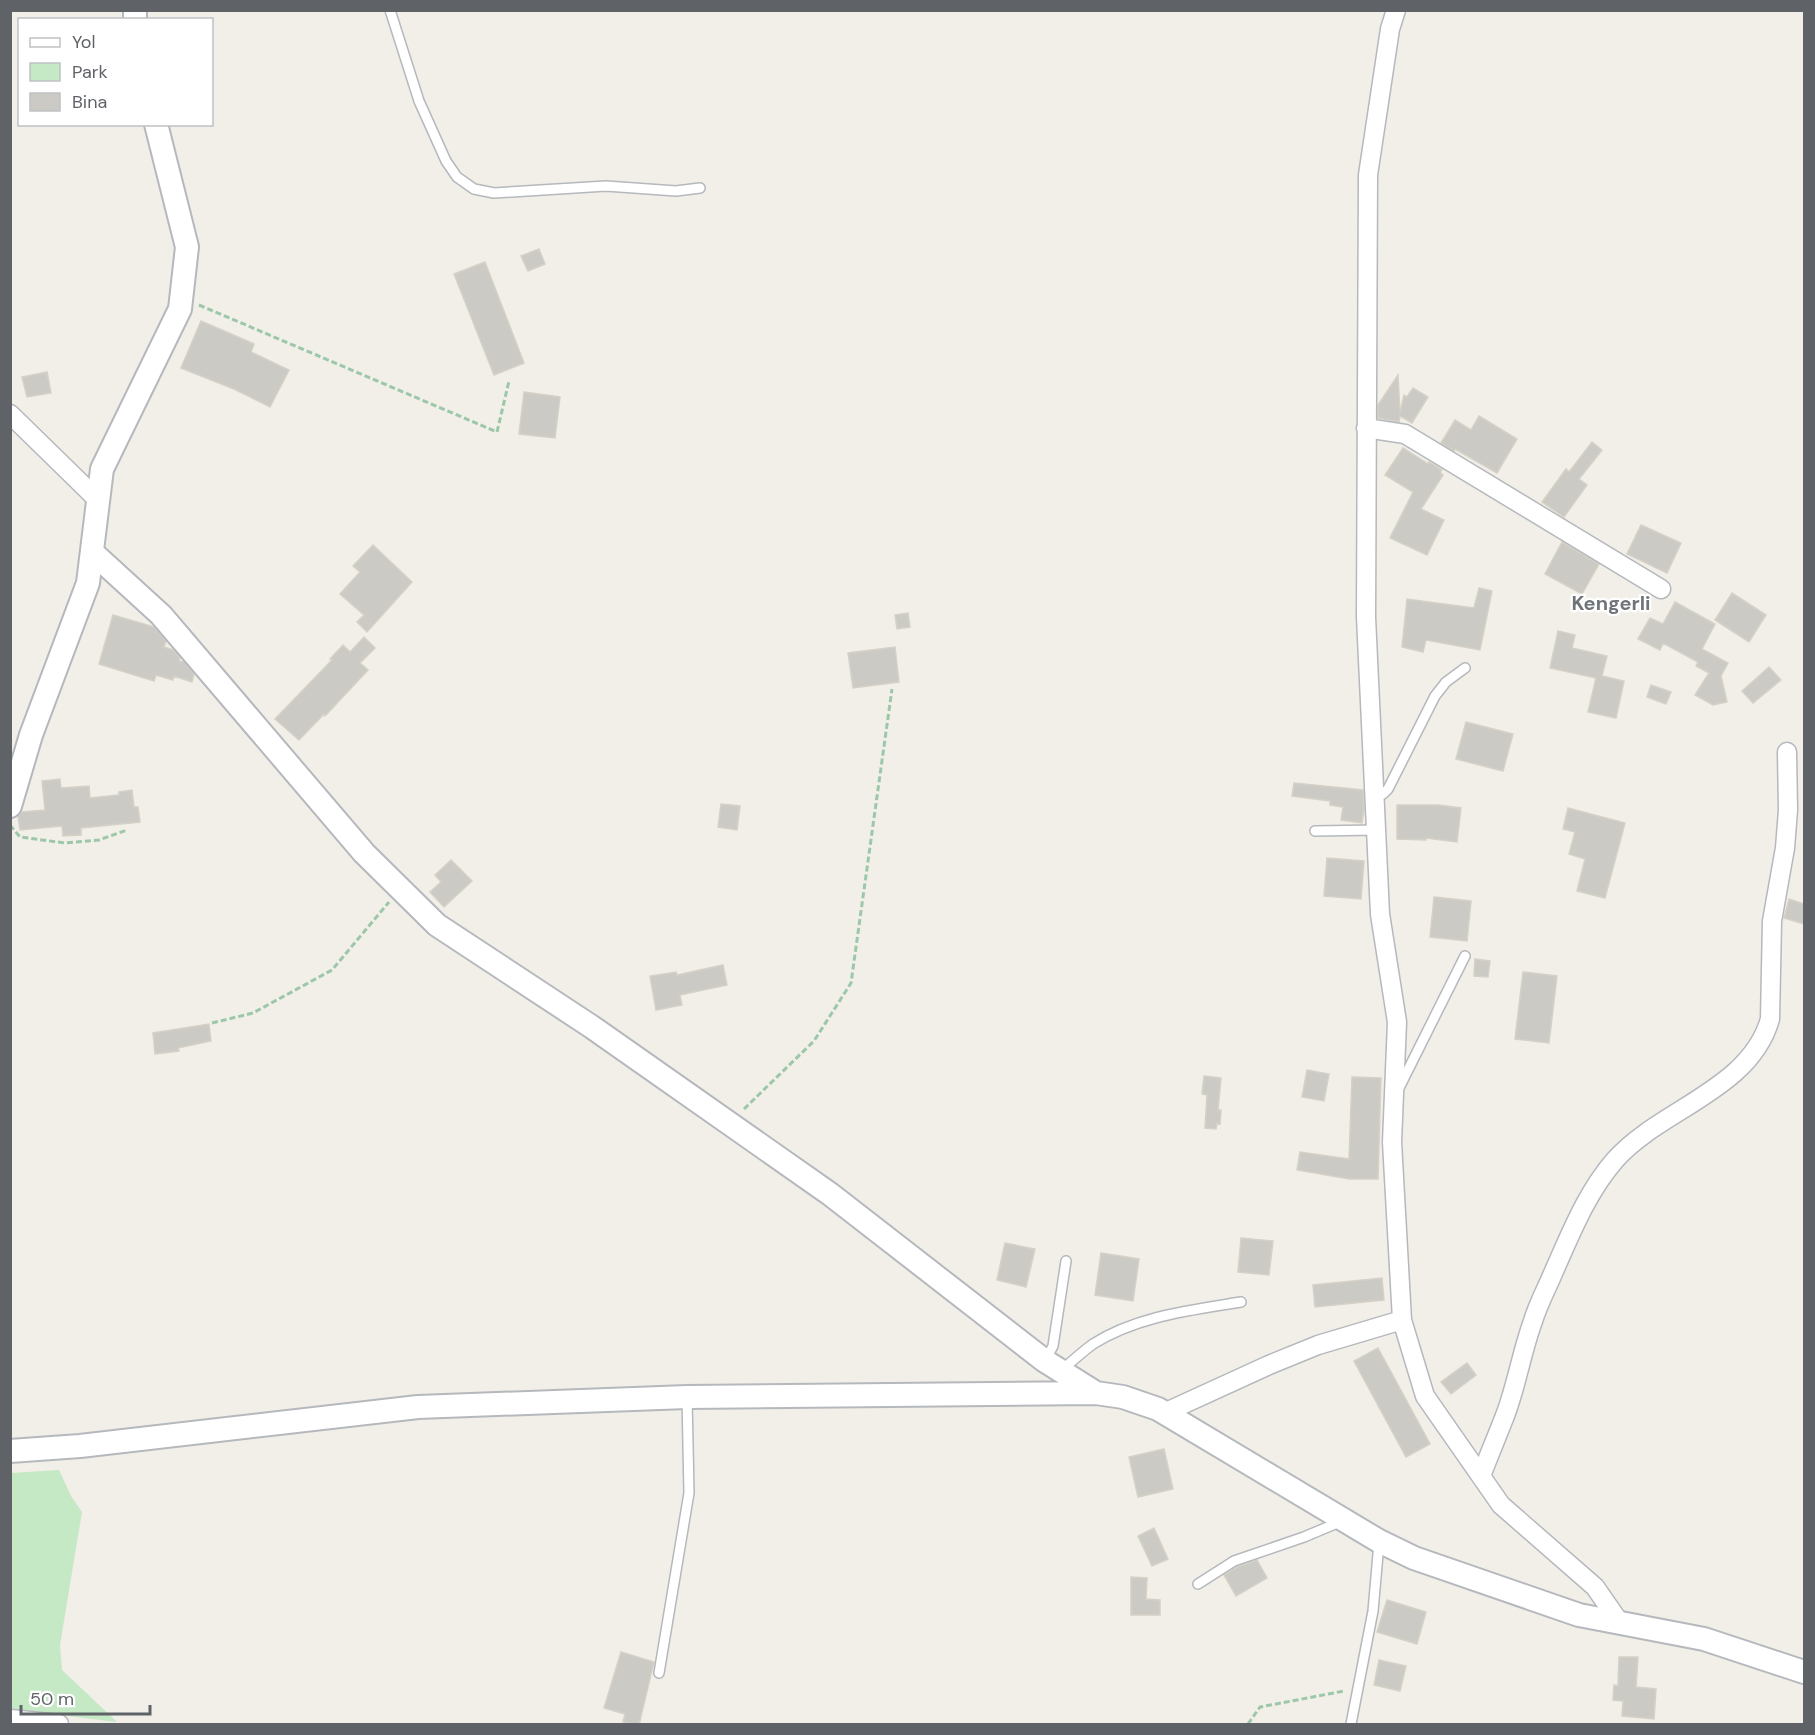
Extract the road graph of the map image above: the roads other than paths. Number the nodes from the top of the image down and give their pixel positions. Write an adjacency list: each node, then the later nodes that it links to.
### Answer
1 (390, 10): 4 (lane)
2 (1396, 10): 6 (street)
3 (156, 126): 7 (street)
4 (700, 188)
5 (10, 414): 7 (street)
6 (1366, 428): 9 (street); 12 (street)
7 (98, 500): 8 (street)
8 (92, 552): 13 (street); 21 (street)
9 (1661, 590)
10 (1465, 668): 12 (lane)
11 (1787, 752): 26 (street)
12 (1374, 796): 14 (street)
13 (10, 806)
14 (1376, 830): 15 (lane); 17 (street)
15 (1315, 831)
16 (1465, 956): 17 (lane)
17 (1393, 1100): 20 (street)
18 (1066, 1261): 21 (lane)
19 (1241, 1302): 21 (lane)
20 (1402, 1320): 24 (street); 26 (street)
21 (1053, 1366): 22 (street)
22 (1095, 1393): 23 (street); 24 (street)
23 (687, 1397): 25 (street); 32 (lane)
24 (1164, 1413): 27 (street)
25 (10, 1451)
26 (1481, 1476): 30 (street)
27 (1343, 1519): 28 (street); 29 (lane)
28 (1379, 1541): 30 (street); 35 (lane)
29 (1198, 1584)
30 (1620, 1623): 31 (street)
31 (1804, 1672)
32 (659, 1673)
33 (10, 1719): 34 (street)
34 (58, 1725)
35 (1351, 1725)

